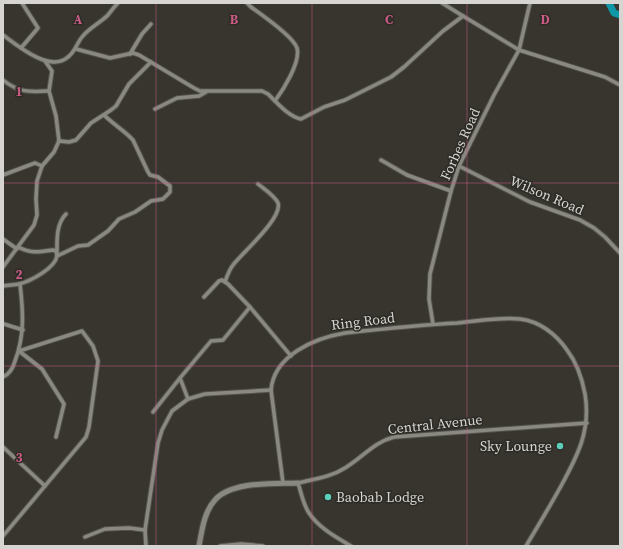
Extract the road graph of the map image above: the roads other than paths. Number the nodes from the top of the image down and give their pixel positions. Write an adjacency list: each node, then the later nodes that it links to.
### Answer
1 (22, 3): 9 (street)
2 (118, 3): 10 (street)
3 (248, 3): 19 (street)
4 (442, 3): 6 (street)
5 (530, 3): 11 (street, Forbes Road)
6 (463, 16): 11 (street); 19 (street)
7 (151, 24): 12 (street)
8 (3, 35): 9 (street)
9 (21, 48): 13 (street)
10 (76, 49): 12 (street); 13 (street)
11 (519, 50): 16 (street); 25 (street, Forbes Road)
12 (130, 54): 14 (street)
13 (45, 61): 17 (street)
14 (151, 62): 18 (street); 21 (street)
15 (3, 80): 17 (street)
16 (620, 85)
17 (49, 91): 22 (street)
18 (206, 92): 19 (street); 20 (street)
19 (275, 101)
20 (155, 109)
21 (104, 115): 22 (street); 33 (street)
22 (59, 140): 24 (street)
23 (381, 160): 28 (street)
24 (42, 166): 26 (street); 31 (street)
25 (459, 166): 28 (street, Forbes Road); 32 (street, Wilson Road)
26 (3, 175)
27 (258, 184): 35 (street)
28 (451, 192): 41 (street, Forbes Road)
29 (66, 214): 33 (street)
30 (3, 239): 31 (street)
31 (18, 248): 33 (street); 34 (street)
32 (620, 253)
33 (57, 254): 36 (street)
34 (3, 267)
35 (225, 282): 38 (street); 39 (street)
36 (20, 284): 37 (street); 42 (street)
37 (3, 286)
38 (204, 297)
39 (250, 307): 44 (street); 46 (street)
40 (4, 324): 42 (street)
41 (432, 324): 44 (street, Ring Road); 50 (street, Ring Road)
42 (23, 330): 43 (street)
43 (19, 351): 45 (street); 51 (street); 55 (street)
44 (291, 356): 47 (street, Ring Road)
45 (3, 377)
46 (180, 378): 48 (street); 49 (street)
47 (271, 390): 48 (street); 53 (street, Ring Road)
48 (188, 399): 56 (street)
49 (153, 412)
50 (587, 423): 54 (street, Central Avenue); 65 (street, Ring Road)
51 (56, 437)
52 (3, 447): 55 (street)
53 (283, 483): 54 (street); 60 (street)
54 (298, 483): 64 (street)
55 (45, 486): 57 (street)
56 (146, 530): 58 (street); 59 (street)
57 (3, 536)
58 (85, 537)
59 (146, 546)
60 (198, 546)
61 (220, 546): 62 (street)
62 (260, 546): 63 (street)
63 (263, 546)
64 (351, 546)
65 (526, 546)

